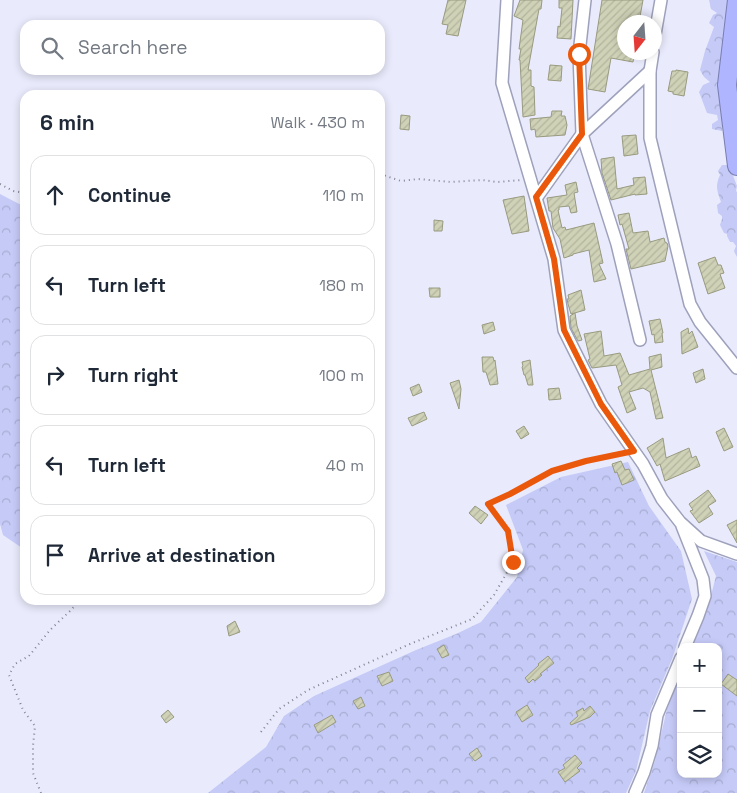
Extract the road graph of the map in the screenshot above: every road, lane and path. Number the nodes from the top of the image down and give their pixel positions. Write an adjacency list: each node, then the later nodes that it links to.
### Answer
1 (507, 0): 11 (street)
2 (585, 0): 8 (street)
3 (661, 0): 5 (street)
4 (737, 0): 9 (highway)
5 (658, 15)
6 (651, 60): 7 (street)
7 (650, 71): 8 (street); 16 (street)
8 (582, 134): 14 (street); 15 (street)
9 (737, 166)
10 (385, 176): 11 (path)
11 (531, 179): 14 (street)
12 (0, 184): 13 (path)
13 (20, 192)
14 (536, 197): 17 (street)
15 (640, 340)
16 (737, 368)
17 (634, 451): 18 (street); 23 (path)
18 (680, 522): 19 (street); 21 (street)
19 (737, 554)
20 (76, 605): 24 (path)
21 (687, 643)
22 (677, 668): 25 (street)
23 (261, 732)
24 (41, 793)
25 (636, 793)

